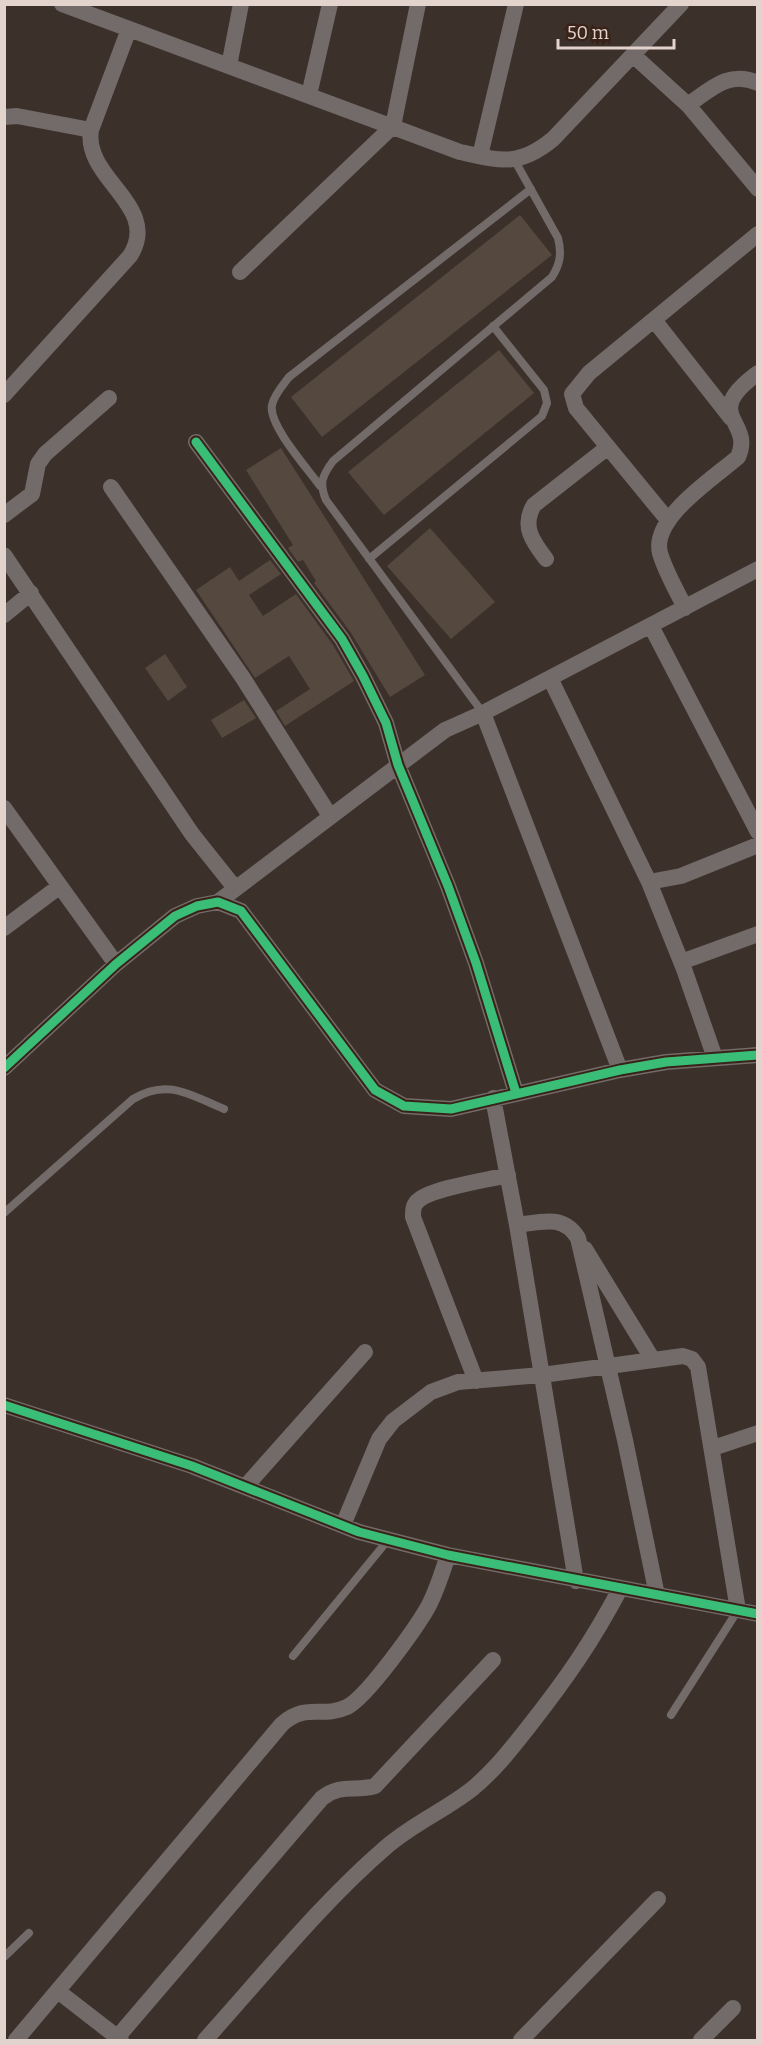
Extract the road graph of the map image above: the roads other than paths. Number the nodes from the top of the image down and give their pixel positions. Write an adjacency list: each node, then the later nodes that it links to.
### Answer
1 (241, 4): 9 (street)
2 (330, 4): 11 (street)
3 (418, 4): 14 (street)
4 (516, 4): 16 (street)
5 (681, 4): 8 (street)
6 (70, 6): 7 (street)
7 (129, 29): 9 (street); 15 (street)
8 (633, 55): 12 (street); 17 (street)
9 (229, 66): 11 (street)
10 (758, 83): 12 (street)
11 (309, 95): 14 (street)
12 (688, 105): 19 (street)
13 (4, 117): 15 (street)
14 (393, 126): 16 (street); 21 (street)
15 (91, 130): 25 (street)
16 (480, 156): 17 (street)
17 (515, 161): 18 (lane)
18 (531, 189): 23 (lane); 30 (lane)
19 (758, 189)
20 (758, 234): 22 (street)
21 (240, 272)
22 (654, 320): 27 (street); 29 (street)
23 (493, 327): 30 (lane); 35 (lane)
24 (758, 374): 27 (street)
25 (4, 395)
26 (109, 398): 32 (street)
27 (730, 418): 33 (street)
28 (196, 442): 44 (street)
29 (608, 447): 33 (street); 36 (street)
30 (320, 486): 35 (lane)
31 (111, 487): 46 (street)
32 (4, 515)
33 (667, 519): 39 (street)
34 (4, 555): 38 (street)
35 (369, 559): 43 (lane)
36 (546, 559)
37 (758, 569): 39 (street)
38 (31, 593): 40 (street); 52 (street)
39 (685, 608): 41 (street)
40 (4, 615)
41 (651, 626): 42 (street); 48 (street)
42 (550, 678): 43 (street); 50 (street)
43 (483, 713): 44 (street); 61 (street)
44 (398, 765): 46 (street); 62 (street)
45 (4, 808): 47 (street)
46 (330, 816): 52 (street)
47 (11, 829): 51 (street)
48 (758, 832)
49 (758, 844): 50 (street)
50 (649, 882): 56 (street)
51 (60, 886): 54 (street); 57 (street)
52 (235, 888): 53 (street)
53 (218, 902): 57 (street); 63 (street)
54 (4, 928)
55 (758, 934): 56 (street)
56 (681, 962): 59 (street)
57 (116, 964): 60 (street)
58 (758, 1055): 59 (street)
59 (715, 1058): 61 (street)
60 (4, 1068)
61 (620, 1070): 62 (street)
62 (516, 1093): 63 (street)
63 (493, 1098): 65 (street)
64 (224, 1109): 66 (lane)
65 (508, 1175): 67 (street); 73 (street)
66 (4, 1213)
67 (517, 1225): 68 (street); 72 (street)
68 (578, 1238): 70 (street); 71 (street)
69 (365, 1352): 77 (street)
70 (653, 1360): 71 (street); 76 (street)
71 (606, 1367): 72 (street); 83 (street)
72 (542, 1375): 73 (street); 81 (street)
73 (476, 1381): 78 (street)
74 (4, 1405): 77 (street)
75 (758, 1433): 76 (street)
76 (713, 1448): 84 (street)
77 (245, 1487): 78 (street)
78 (343, 1525): 79 (street)
79 (388, 1539): 80 (street); 86 (lane)
80 (448, 1555): 81 (street); 92 (street)
81 (576, 1581): 82 (street)
82 (620, 1589): 83 (street); 96 (street)
83 (657, 1595): 84 (street)
84 (738, 1610): 85 (street); 88 (lane)
85 (758, 1614)
86 (293, 1656)
87 (493, 1660): 95 (street)
88 (671, 1715)
89 (658, 1899): 97 (street)
90 (29, 1933): 91 (lane)
91 (4, 1957)
92 (59, 1992): 94 (street); 95 (street)
93 (733, 2008): 98 (street)
94 (16, 2040)
95 (118, 2040)
96 (205, 2040)
97 (521, 2040)
98 (700, 2040)

